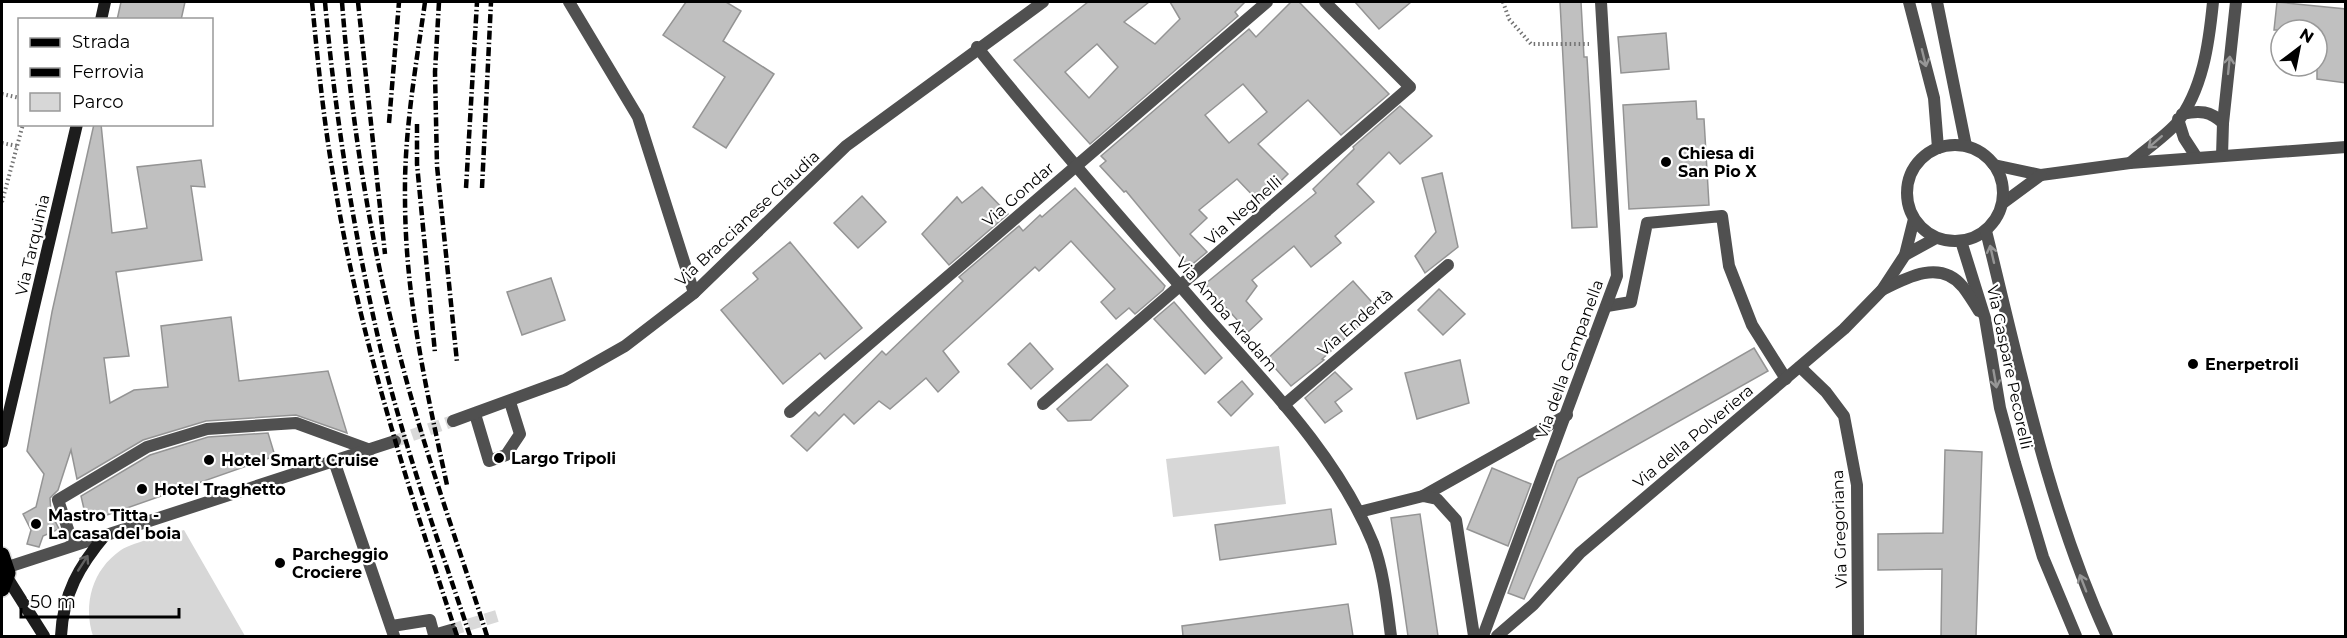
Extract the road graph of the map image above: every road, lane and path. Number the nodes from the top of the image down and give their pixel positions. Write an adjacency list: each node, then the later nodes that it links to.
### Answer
1 (105, 2): 12 (main road)
2 (568, 2): 43 (street)
3 (1043, 2): 14 (street, Via Braccianese Claudia)
4 (1267, 2): 30 (street, Via Gondar)
5 (1325, 2): 41 (street, Via Neghelli)
6 (1503, 2): 13 (path)
7 (1601, 2): 13 (street, Via della Campanella)
8 (1910, 2): 25 (street, one-way to 25)
9 (1937, 2): 23 (street)
10 (2213, 2): 17 (street)
11 (2236, 2): 18 (street, one-way to 11)
12 (101, 18)
13 (1604, 44): 44 (street, Via della Campanella)
14 (977, 47): 30 (street, Via Amba Aradam); 43 (street, Via Braccianese Claudia)
15 (2, 94): 16 (path)
16 (18, 98)
17 (2180, 116): 18 (street); 27 (street); 28 (street, one-way to 28)
18 (2223, 123): 26 (street)
19 (22, 126): 22 (path)
20 (77, 126): 48 (main road, Via Tarquinia)
21 (2, 142): 22 (path)
22 (17, 146): 32 (path)
23 (1966, 146): 25 (street); 29 (street)
24 (2346, 147): 26 (street)
25 (1938, 148): 35 (street)
26 (2222, 156): 27 (street)
27 (2197, 158): 28 (street)
28 (2130, 163): 31 (street)
29 (1994, 165): 31 (street); 34 (street)
30 (1075, 166): 41 (street, Via Amba Aradam); 52 (street, Via Gondar)
31 (2041, 175): 34 (street)
32 (4, 184): 33 (path)
33 (2, 202)
34 (2003, 203): 36 (street)
35 (1914, 219): 37 (street); 39 (street, Via della Polveriera)
36 (1986, 231): 38 (street); 76 (street, Via Gaspare Pecorelli, one-way to 36)
37 (1936, 238): 38 (street); 39 (street, Via della Polveriera)
38 (1961, 241): 45 (street, Via Gaspare Pecorelli)
39 (1905, 255): 42 (street, Via della Polveriera)
40 (1448, 265): 51 (street, Via Endertà)
41 (1180, 286): 50 (street, Via Neghelli); 51 (street, Via Amba Aradam)
42 (1882, 290): 45 (street); 46 (street, Via della Polveriera)
43 (694, 293): 49 (street, Via Braccianese Claudia)
44 (1607, 306): 47 (street); 54 (street, Via della Campanella)
45 (1985, 318): 75 (street, Via Gaspare Pecorelli, one-way to 75)
46 (1800, 367): 47 (street, Via della Polveriera); 74 (street, Via Gregoriana)
47 (1786, 379): 73 (street, Via della Polveriera)
48 (12, 400): 55 (main road); 58 (main road, Via Tarquinia)
49 (510, 402): 53 (street, Via Braccianese Claudia); 53 (street)
50 (1043, 404)
51 (1284, 405): 62 (street, Via Amba Aradam)
52 (790, 412)
53 (475, 414): 56 (street, Via Braccianese Claudia)
54 (1567, 415): 61 (street); 72 (street, Via della Campanella)
55 (2, 419)
56 (453, 421)
57 (395, 441): 59 (street)
58 (2, 442)
59 (370, 450): 60 (street); 64 (street)
60 (334, 461): 63 (street); 67 (street)
61 (1423, 496): 62 (street); 71 (street)
62 (1359, 512): 70 (street, Via Amba Aradam)
63 (106, 534): 64 (street); 69 (main road, one-way to 63)
64 (73, 544): 65 (street)
65 (5, 572): 68 (main road)
66 (451, 630): 67 (street)
67 (393, 631)
68 (44, 636)
69 (61, 636)
70 (1391, 636)
71 (1474, 636)
72 (1483, 636)
73 (1497, 636)
74 (1858, 636)
75 (2076, 636)
76 (2107, 636)

